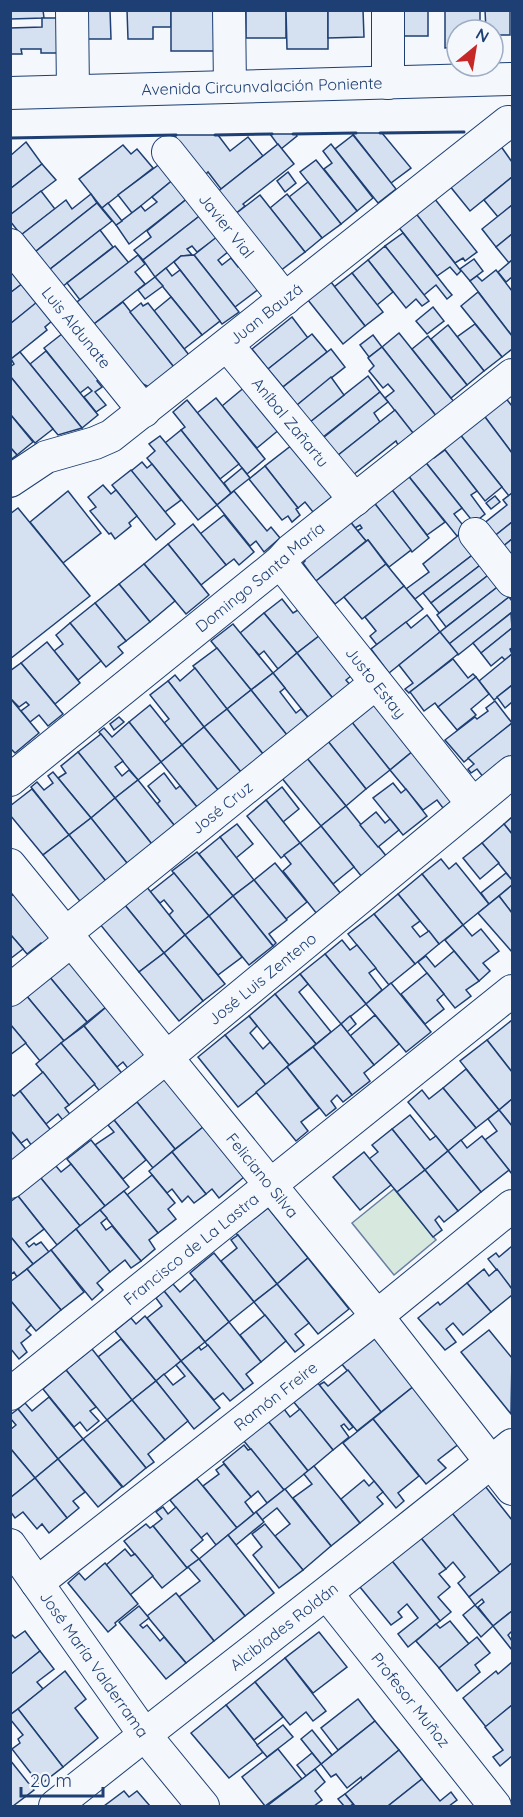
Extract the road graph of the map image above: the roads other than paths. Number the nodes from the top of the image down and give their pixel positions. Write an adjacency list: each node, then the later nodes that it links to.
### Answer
1 (72, 10): 7 (street)
2 (229, 10): 6 (street)
3 (388, 10): 5 (street)
4 (508, 79): 5 (street, Avenida Circunvalación Poniente); 9 (street)
5 (388, 83): 6 (street, Avenida Circunvalación Poniente)
6 (230, 87): 7 (street, Avenida Circunvalación Poniente)
7 (73, 91): 8 (street, Avenida Circunvalación Poniente)
8 (10, 93)
9 (510, 125): 12 (street, Juan Bauzá)
10 (168, 152): 12 (street, Javier Vial)
11 (10, 245): 15 (street, Luis Aldunate)
12 (285, 299): 13 (street, Juan Bauzá)
13 (227, 345): 15 (street, Juan Bauzá); 17 (street, Aníbal Zañartu)
14 (513, 375): 17 (street, Domingo Santa María)
15 (144, 411): 16 (street, Juan Bauzá)
16 (10, 481)
17 (355, 500): 19 (street, Domingo Santa María)
18 (475, 534): 20 (street)
19 (280, 562): 21 (street, Justo Estay); 23 (street, Domingo Santa María)
20 (513, 581)
21 (376, 682): 24 (street, Justo Estay); 26 (street, José Cruz)
22 (513, 772): 24 (street, José Luis Zenteno)
23 (10, 780)
24 (472, 803): 29 (street, José Luis Zenteno)
25 (10, 865): 26 (street, Feliciano Silva)
26 (69, 937): 27 (street, José Cruz); 29 (street, Feliciano Silva)
27 (10, 990)
28 (513, 991): 31 (street, Francisco de La Lastra)
29 (167, 1057): 30 (street, José Luis Zenteno); 31 (street, Feliciano Silva)
30 (10, 1182)
31 (270, 1184): 33 (street, Feliciano Silva); 34 (street, Francisco de La Lastra)
32 (513, 1206): 33 (street, Ramón Freire)
33 (377, 1316): 35 (street, Feliciano Silva); 38 (street, Ramón Freire)
34 (10, 1394)
35 (502, 1454): 36 (street, Feliciano Silva); 39 (street, Alcibíades Roldán)
36 (513, 1489)
37 (10, 1545): 38 (street, José María Valderrama)
38 (37, 1583): 40 (street, José María Valderrama)
39 (327, 1594): 40 (street, Alcibíades Roldán); 43 (street, Profesor Muñoz)
40 (144, 1734): 41 (street, Alcibíades Roldán); 42 (street, José María Valderrama)
41 (55, 1806)
42 (202, 1806)
43 (495, 1806)

